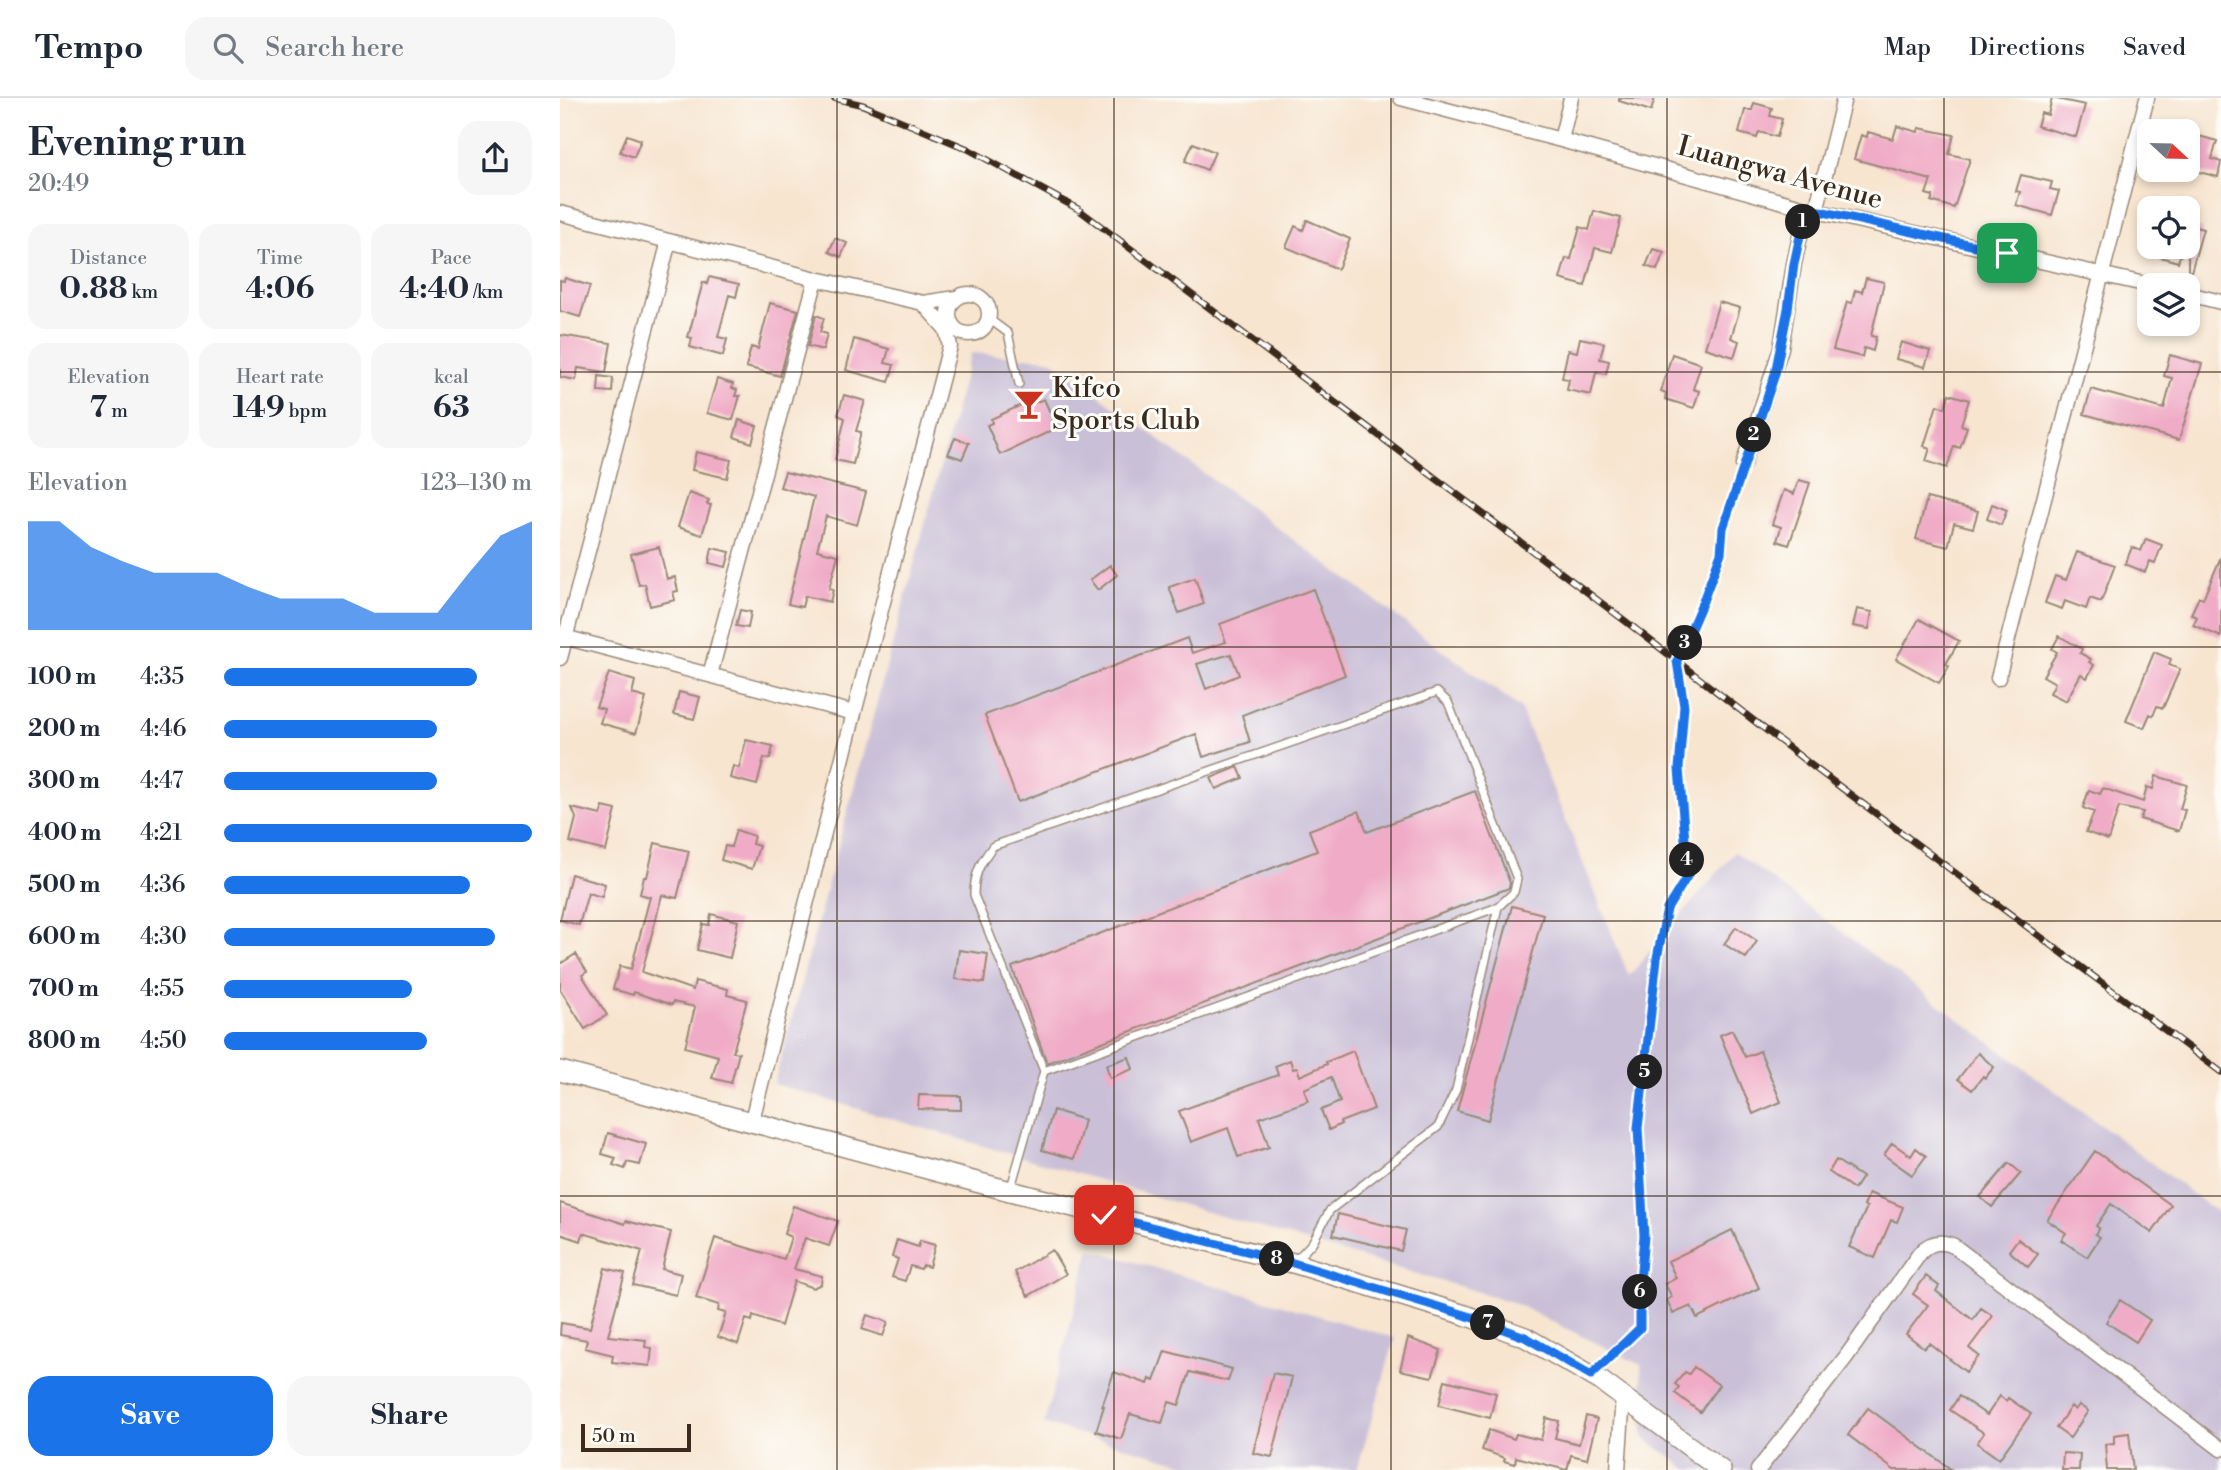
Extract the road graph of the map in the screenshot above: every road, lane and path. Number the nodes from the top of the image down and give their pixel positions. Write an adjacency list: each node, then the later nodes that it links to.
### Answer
1 (1401, 98): 5 (street, Luangwa Avenue)
2 (1572, 98): 5 (street)
3 (1844, 98): 6 (street)
4 (2147, 98): 9 (street)
5 (1561, 139): 6 (street, Luangwa Avenue)
6 (1811, 209): 9 (street, Luangwa Avenue); 21 (street)
7 (560, 213): 8 (street)
8 (669, 241): 10 (street); 22 (street)
9 (2102, 274): 11 (street, Luangwa Avenue); 25 (street)
10 (816, 279): 15 (street); 24 (street)
11 (2137, 282)
12 (2200, 297): 14 (street)
13 (956, 298): 15 (street); 17 (street); 18 (street)
14 (2221, 302)
15 (923, 303): 16 (street)
16 (937, 316): 18 (street); 19 (street)
17 (989, 319): 18 (street); 20 (lane)
18 (963, 332): 19 (street)
19 (950, 346): 26 (street)
20 (1019, 384)
21 (1743, 465): 33 (path)
22 (563, 636): 23 (street); 24 (street)
23 (560, 658)
24 (710, 675): 26 (street)
25 (1998, 678)
26 (854, 713): 30 (street)
27 (1498, 907): 29 (lane); 29 (lane); 32 (lane)
28 (560, 1071): 30 (main road)
29 (1044, 1071): 31 (lane)
30 (752, 1121): 31 (main road)
31 (1010, 1191): 32 (main road)
32 (1293, 1263): 33 (main road)
33 (1591, 1375): 34 (main road)
34 (1623, 1396): 36 (street); 37 (main road)
35 (2221, 1449): 38 (street)
36 (1618, 1470)
37 (1721, 1470)
38 (1758, 1470)

